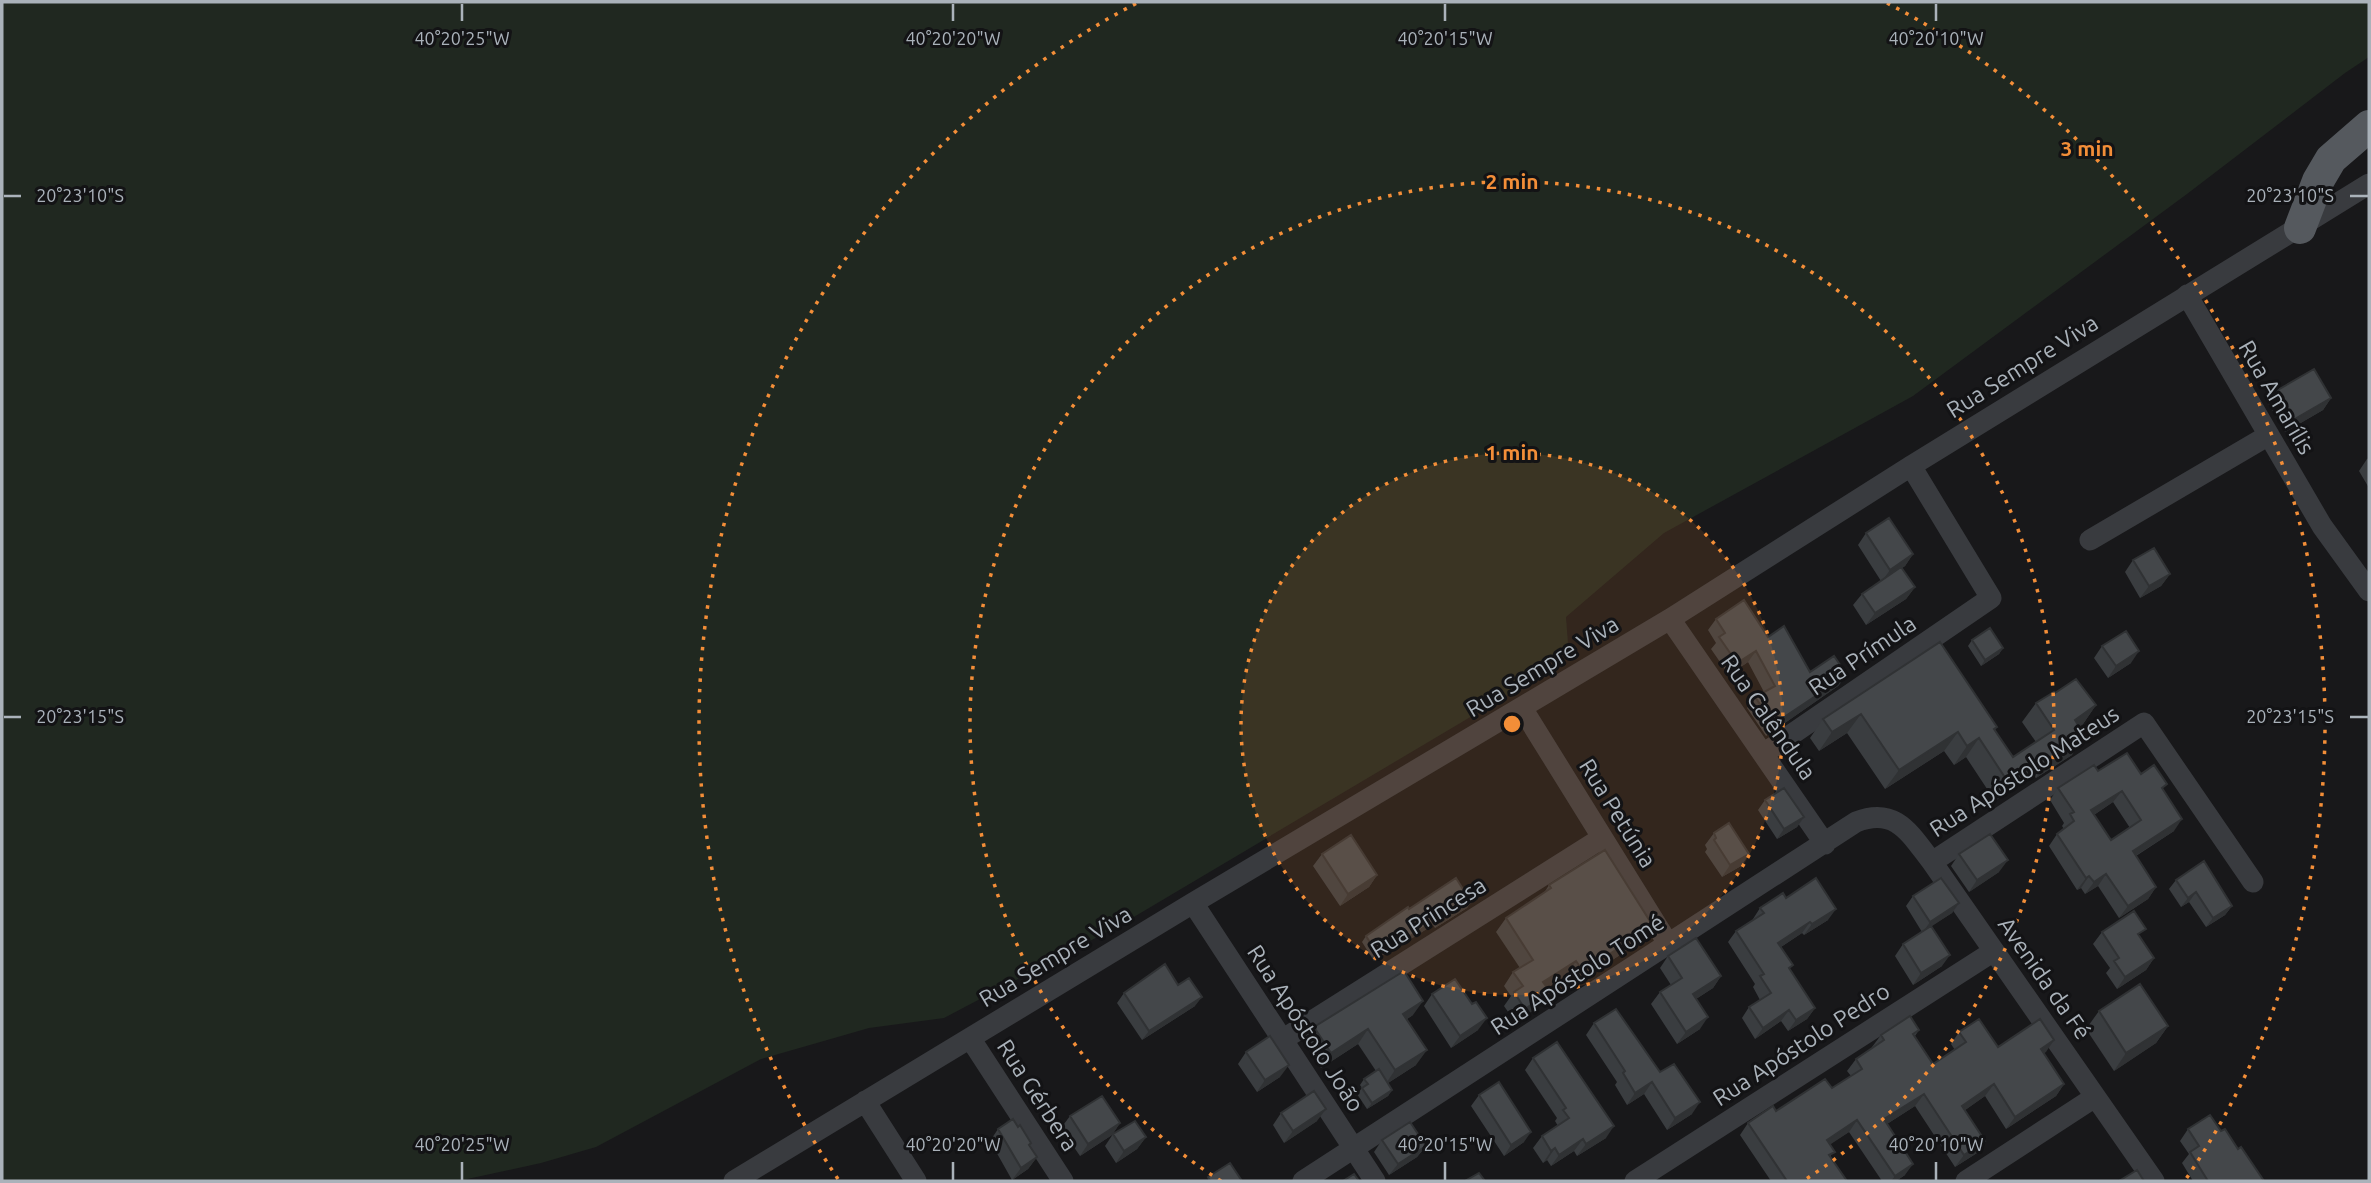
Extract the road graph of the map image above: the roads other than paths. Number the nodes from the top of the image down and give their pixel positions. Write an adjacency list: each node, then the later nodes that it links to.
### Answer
1 (2369, 126): 3 (main road)
2 (2369, 184): 3 (street, Rua Sempre Viva)
3 (2300, 228): 4 (street, Rua Sempre Viva)
4 (2187, 295): 5 (street, Rua Amarílis); 6 (street, Rua Sempre Viva)
5 (2269, 435): 7 (street); 8 (street, Rua Amarílis)
6 (1911, 466): 9 (street, Rua Sempre Viva); 11 (street, Rua Prímula)
7 (2090, 540)
8 (2369, 592)
9 (1670, 619): 10 (street, Rua Sempre Viva); 11 (street, Rua Calêndula)
10 (1522, 708): 13 (street, Rua Petúnia); 17 (street, Rua Sempre Viva)
11 (1763, 754): 14 (street, Rua Calêndula)
12 (1881, 817): 14 (street, Rua Apóstolo Tomé); 15 (street, Avenida da Fé)
13 (1602, 838): 18 (street, Rua Petúnia); 21 (street, Rua Princesa)
14 (1825, 844): 18 (street, Rua Apóstolo Tomé)
15 (1932, 862): 16 (street, Rua Apóstolo Mateus); 19 (street, Avenida da Fé)
16 (2253, 882)
17 (1193, 904): 20 (street, Rua Sempre Viva); 21 (street, Rua Apóstolo João)
18 (1669, 946): 24 (street, Rua Apóstolo Tomé)
19 (1994, 951): 22 (street, Avenida da Fé); 31 (street, Rua Apóstolo Pedro)
20 (970, 1038): 23 (street, Rua Sempre Viva); 26 (street, Rua Gérbera)
21 (1282, 1040): 24 (street, Rua Apóstolo João)
22 (2095, 1097): 32 (street); 33 (street, Avenida da Fé)
23 (865, 1101): 25 (street, Rua Sempre Viva); 28 (street)
24 (1353, 1149): 29 (street, Rua Apóstolo Tomé); 30 (street, Rua Apóstolo João)
25 (765, 1173): 27 (street, Rua Sempre Viva)
26 (1059, 1180)
27 (734, 1181)
28 (916, 1181)
29 (1303, 1181)
30 (1375, 1181)
31 (1635, 1181)
32 (1965, 1181)
33 (2154, 1181)

